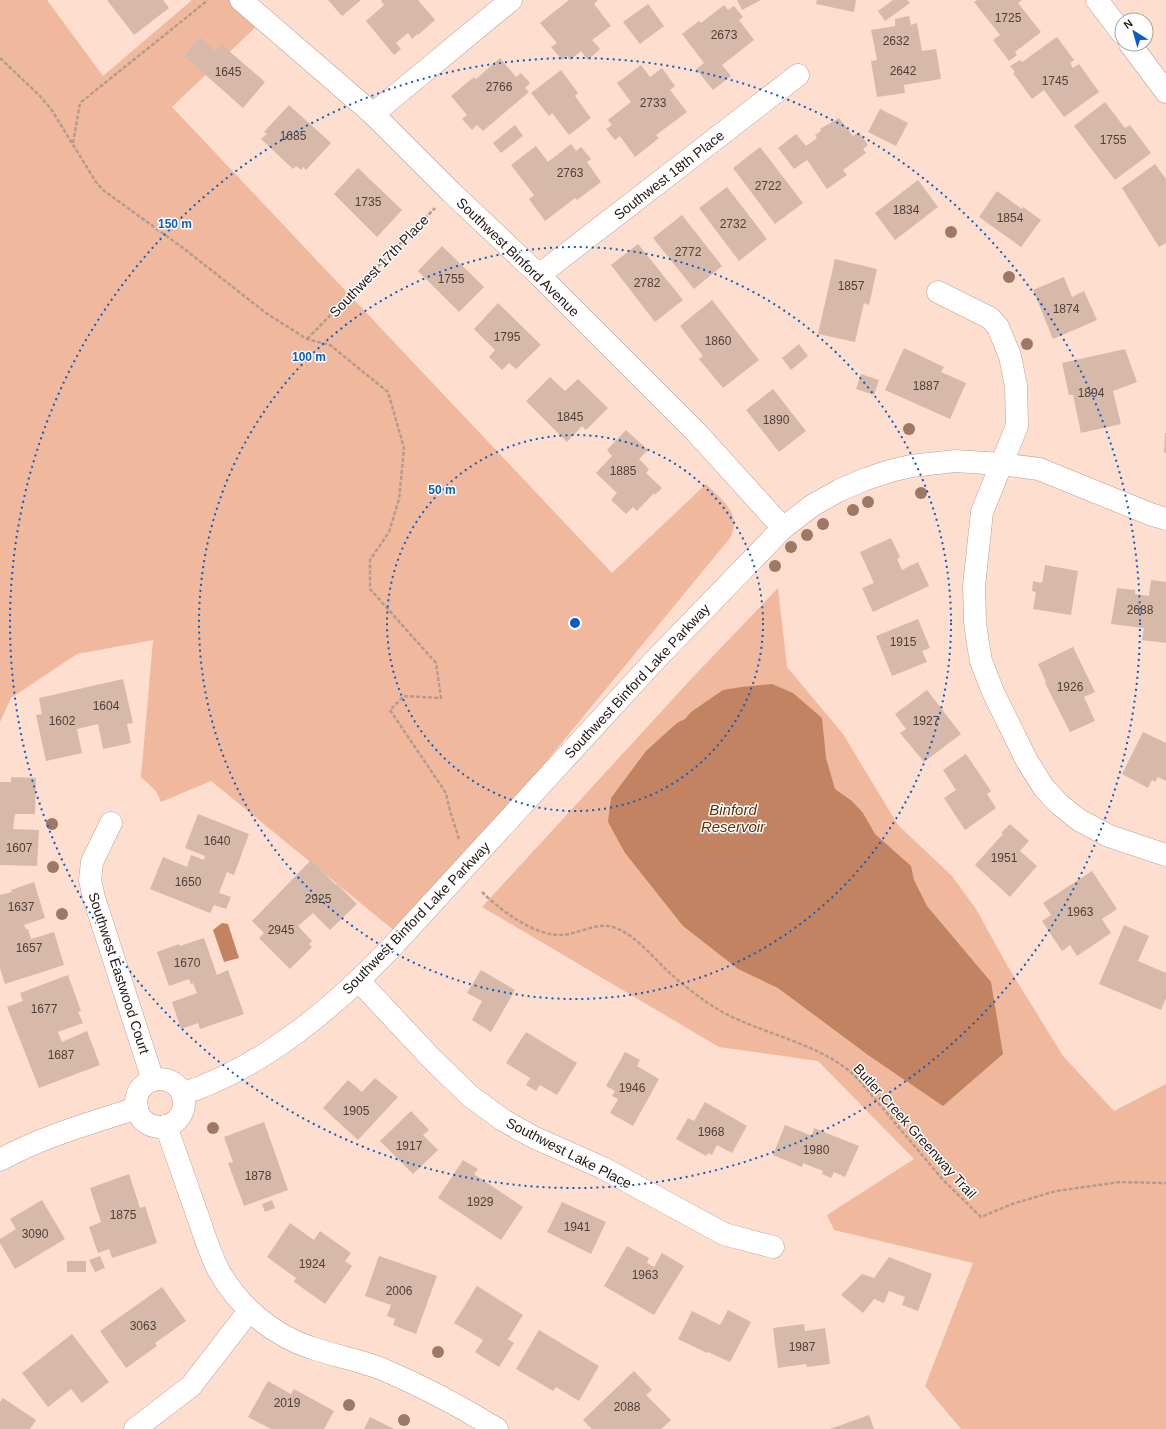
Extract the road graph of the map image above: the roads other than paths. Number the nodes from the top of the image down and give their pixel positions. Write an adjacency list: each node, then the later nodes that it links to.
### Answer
1 (241, 0): 8 (street, Southwest Binford Avenue)
2 (511, 0): 8 (street)
3 (1097, 0): 4 (street)
4 (1114, 22)
5 (1136, 52): 7 (street)
6 (798, 74): 9 (street, Southwest 18th Place)
7 (1166, 92)
8 (373, 114): 9 (street, Southwest Binford Avenue)
9 (539, 275): 13 (street, Southwest Binford Avenue)
10 (938, 292): 11 (street)
11 (1001, 464): 12 (street, Southwest Binford Lake Parkway); 13 (street, Southwest Binford Lake Parkway); 15 (street)
12 (1166, 519)
13 (782, 528): 16 (street, Southwest Binford Lake Parkway)
14 (111, 823): 17 (street, Southwest Eastwood Court)
15 (1166, 855)
16 (359, 981): 18 (street, Southwest Binford Lake Parkway); 22 (street, Southwest Lake Place)
17 (153, 1080): 18 (street); 19 (street)
18 (182, 1094): 20 (street)
19 (137, 1108): 20 (street); 21 (street)
20 (166, 1126): 23 (street)
21 (0, 1160)
22 (773, 1247)
23 (249, 1311): 24 (street); 25 (street)
24 (135, 1429)
25 (497, 1429)

